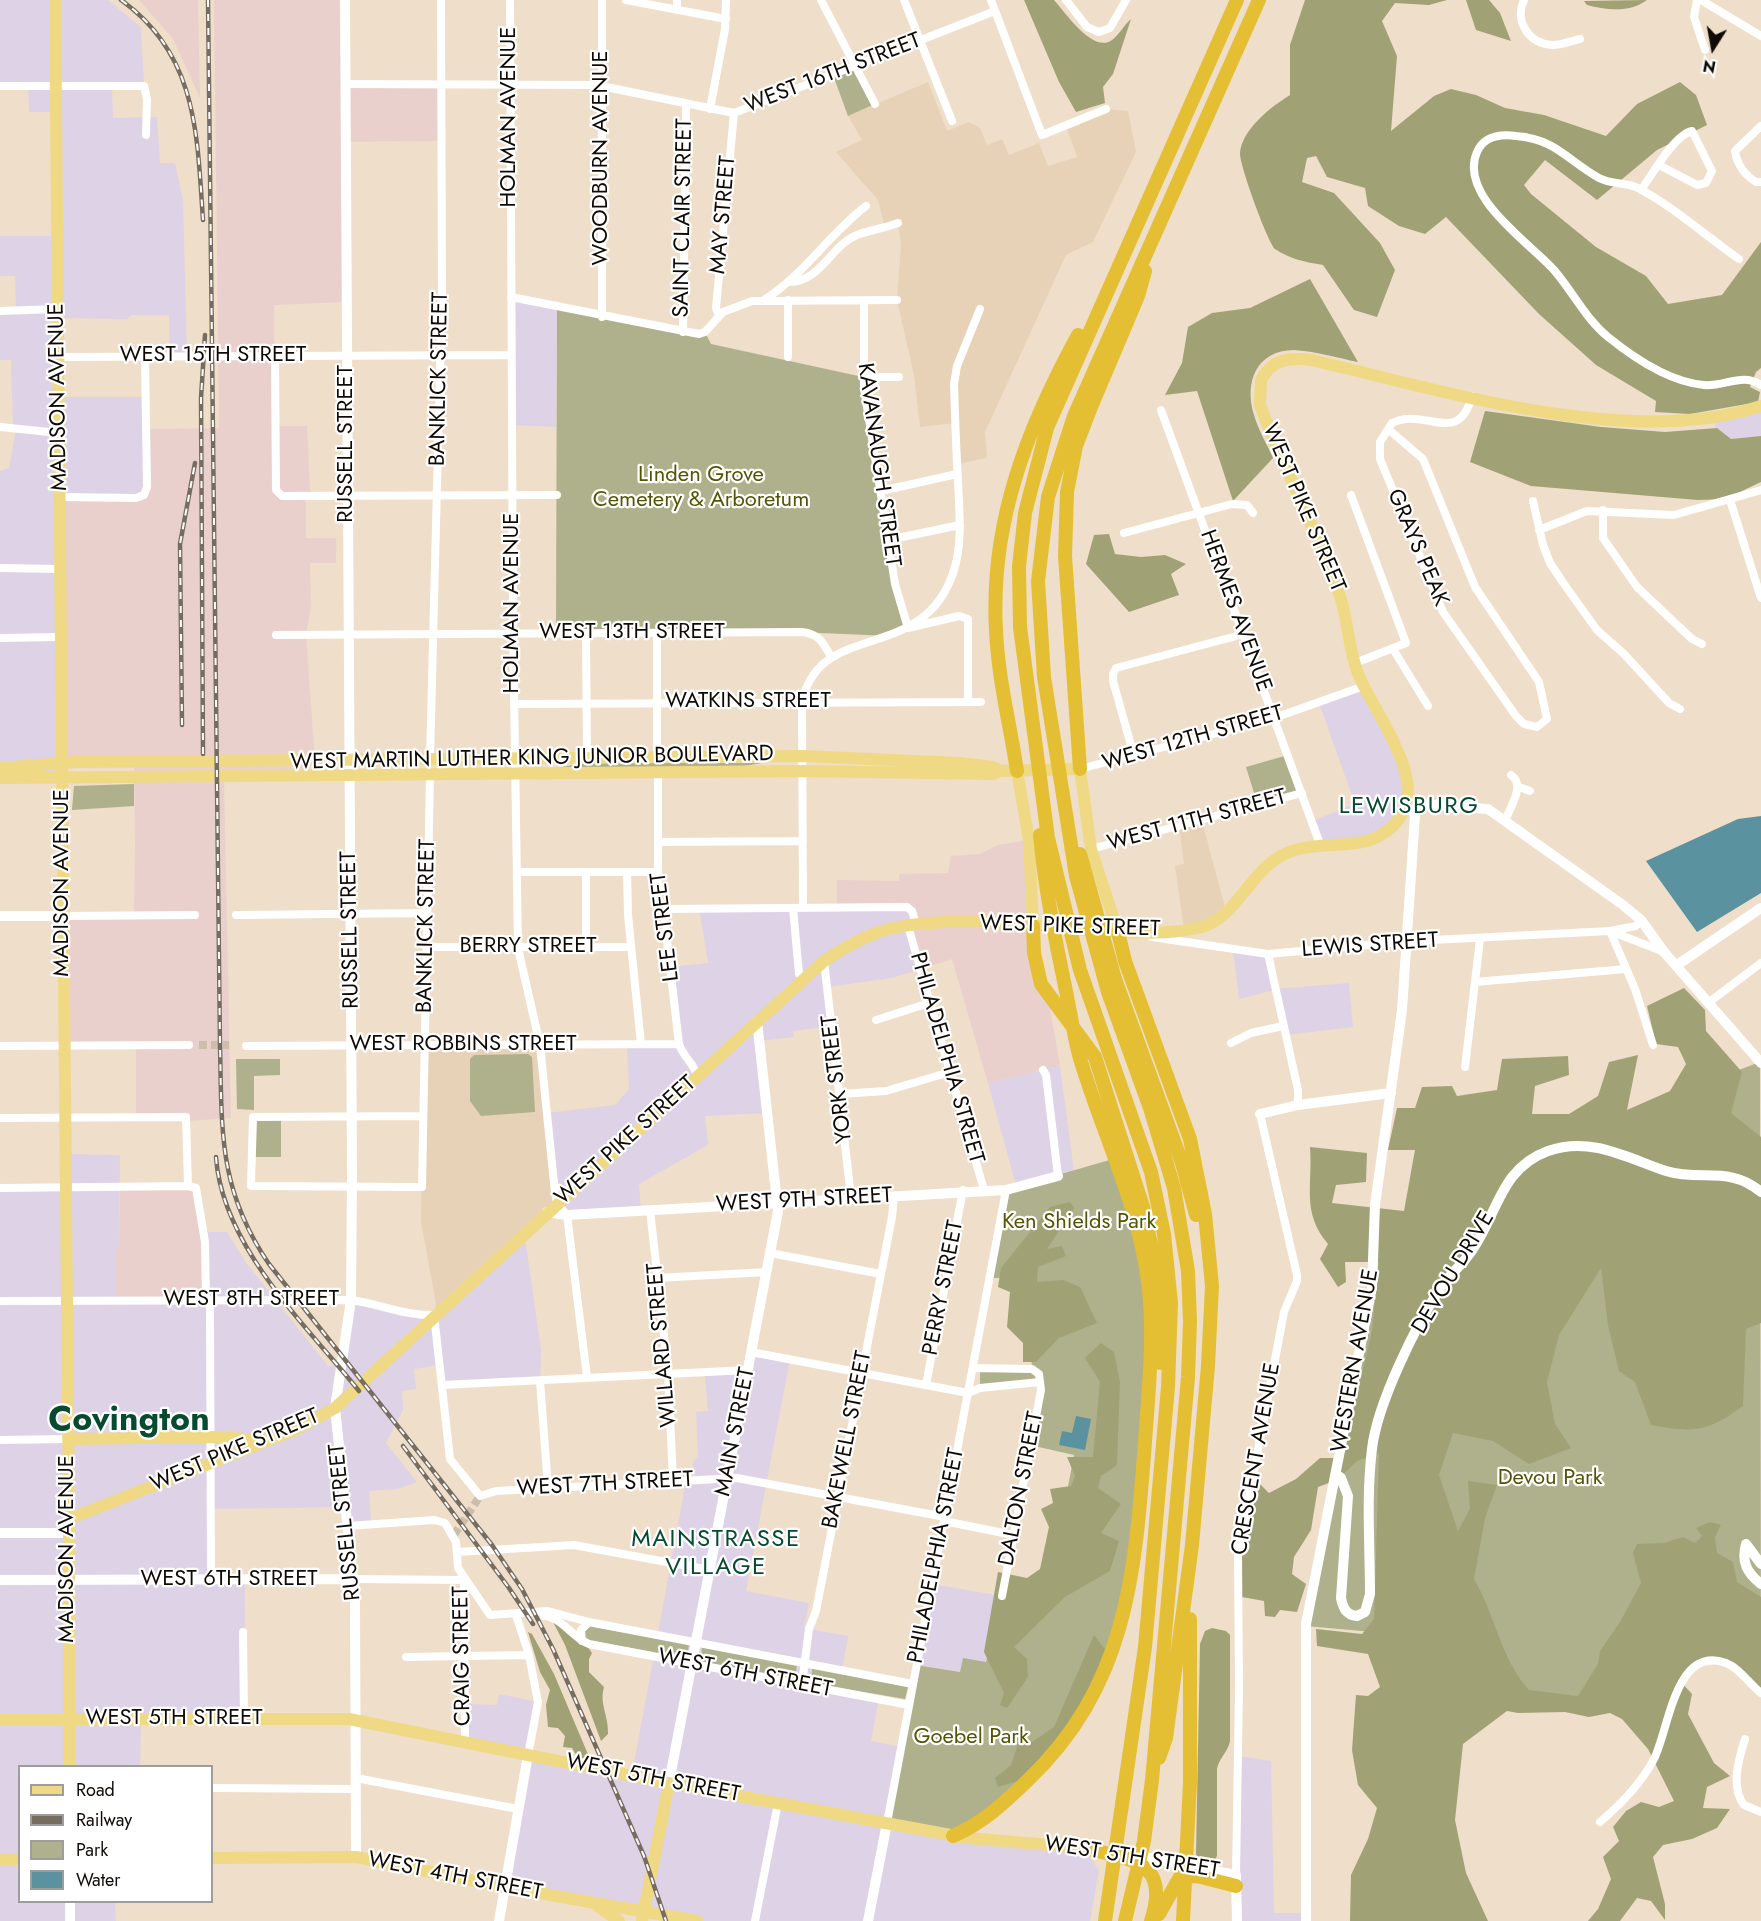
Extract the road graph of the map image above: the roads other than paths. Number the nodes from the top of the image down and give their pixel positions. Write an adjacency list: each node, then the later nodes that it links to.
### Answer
1 (55, 0): 30 (main road, MADISON AVENUE)
2 (345, 0): 26 (street, RUSSELL STREET)
3 (441, 0): 27 (street, BANKLICK STREET)
4 (510, 0): 28 (street, HOLMAN AVENUE)
5 (602, 0): 31 (street, WOODBURN AVENUE)
6 (626, 0): 18 (street)
7 (677, 0): 18 (street)
8 (726, 0): 20 (street)
9 (821, 0): 25 (street)
10 (904, 0): 23 (street)
11 (991, 0): 19 (street)
12 (1066, 0): 13 (street)
13 (1126, 0)
14 (1237, 0): 47 (highway)
15 (1259, 0): 45 (highway)
16 (1524, 0): 22 (street)
17 (1699, 0): 21 (street); 24 (street)
18 (677, 9): 20 (street)
19 (995, 11): 23 (street, WEST 16TH STREET); 35 (street)
20 (726, 19): 34 (street)
21 (1761, 36)
22 (1581, 39)
23 (919, 41): 25 (street, WEST 16TH STREET); 37 (street)
24 (1706, 50)
25 (856, 66): 33 (street); 36 (street, WEST 16TH STREET)
26 (345, 84): 27 (street, WEST 16TH STREET); 63 (street, RUSSELL STREET)
27 (441, 84): 28 (street, WEST 16TH STREET); 60 (street, BANKLICK STREET)
28 (510, 84): 31 (street, WEST 16TH STREET); 49 (street, HOLMAN AVENUE)
29 (0, 86): 30 (street)
30 (57, 86): 39 (street); 54 (main road, MADISON AVENUE)
31 (602, 86): 32 (street, WEST 16TH STREET); 58 (street, WOODBURN AVENUE)
32 (686, 104): 34 (street, WEST 16TH STREET); 59 (street, SAINT CLAIR STREET)
33 (875, 104)
34 (710, 109): 36 (street, WEST 16TH STREET)
35 (1106, 109)
36 (734, 113): 57 (street, MAY STREET)
37 (952, 121)
38 (1761, 126): 41 (street)
39 (146, 135)
40 (1659, 165): 40 (street); 42 (street)
41 (1759, 182)
42 (1641, 190): 46 (street); 69 (street)
43 (866, 206): 48 (street)
44 (898, 224): 48 (street)
45 (1154, 234): 131 (highway); 214 (highway)
46 (1739, 259)
47 (1114, 277): 121 (highway); 134 (highway)
48 (789, 282): 52 (street)
49 (511, 297): 58 (street); 61 (street, HOLMAN AVENUE)
50 (788, 300): 52 (street); 53 (street); 66 (street)
51 (897, 300): 53 (street)
52 (762, 301): 57 (street)
53 (864, 301): 67 (street, KAVANAUGH STREET)
54 (58, 309): 56 (street); 64 (main road, MADISON AVENUE)
55 (980, 309): 76 (street)
56 (0, 311)
57 (719, 316): 59 (street)
58 (602, 317): 59 (street)
59 (683, 332)
60 (440, 355): 61 (street, WEST 15TH STREET); 63 (street, WEST 15TH STREET); 82 (street, BANKLICK STREET)
61 (511, 355): 83 (street, HOLMAN AVENUE)
62 (274, 356): 63 (street, WEST 15TH STREET); 65 (street, WEST 15TH STREET); 79 (street)
63 (347, 356): 79 (street, RUSSELL STREET)
64 (58, 357): 65 (street, WEST 15TH STREET); 75 (main road, MADISON AVENUE)
65 (145, 357): 84 (street)
66 (788, 357)
67 (862, 377): 68 (street); 78 (street, KAVANAUGH STREET)
68 (899, 377)
69 (1761, 385)
70 (1472, 396): 71 (main road, WEST PIKE STREET); 74 (street); 110 (main road, WEST PIKE STREET)
71 (1761, 406)
72 (1161, 410): 88 (street, HERMES AVENUE)
73 (0, 427): 75 (street)
74 (1389, 429): 74 (street, GRAYS PEAK)
75 (59, 433): 84 (main road, MADISON AVENUE)
76 (957, 474): 78 (street); 90 (street)
77 (1761, 489): 85 (street)
78 (880, 491): 93 (street, KAVANAUGH STREET)
79 (348, 495): 82 (street); 104 (street, RUSSELL STREET)
80 (557, 495): 83 (street)
81 (1351, 495): 108 (street)
82 (437, 496): 83 (street); 101 (street, BANKLICK STREET)
83 (513, 496): 102 (street, HOLMAN AVENUE)
84 (60, 497): 95 (main road, MADISON AVENUE)
85 (1730, 500): 87 (street); 96 (street)
86 (1533, 501): 91 (street)
87 (1603, 510): 91 (street); 107 (street)
88 (1199, 513): 89 (street); 92 (street); 103 (street, HERMES AVENUE)
89 (1253, 513)
90 (960, 525): 93 (street); 97 (street)
91 (1539, 530): 119 (street)
92 (1124, 533)
93 (888, 540): 97 (street, KAVANAUGH STREET)
94 (0, 568): 95 (street)
95 (60, 569): 105 (main road, MADISON AVENUE)
96 (1761, 598)
97 (908, 628): 109 (street); 114 (street)
98 (586, 633): 99 (street, WEST 13TH STREET); 102 (street, WEST 13TH STREET); 116 (street)
99 (657, 633): 109 (street, WEST 13TH STREET); 112 (street)
100 (276, 634): 104 (street, WEST 13TH STREET)
101 (433, 634): 102 (street, WEST 13TH STREET); 104 (street, WEST 13TH STREET); 126 (street, BANKLICK STREET)
102 (513, 634): 117 (street, HOLMAN AVENUE)
103 (1244, 634): 120 (street, HERMES AVENUE); 123 (street)
104 (349, 635): 128 (street, RUSSELL STREET)
105 (60, 637): 106 (street); 129 (main road, MADISON AVENUE)
106 (0, 638)
107 (1702, 644)
108 (1393, 649): 110 (street); 118 (street)
109 (831, 657): 113 (street)
110 (1355, 663): 111 (main road, WEST PIKE STREET)
111 (1364, 686): 120 (street, WEST 12TH STREET); 145 (main road, WEST PIKE STREET)
112 (657, 702): 113 (street, WATKINS STREET); 116 (street, WATKINS STREET); 125 (street)
113 (802, 702): 114 (street, WATKINS STREET); 122 (street)
114 (968, 702): 115 (street, WATKINS STREET)
115 (981, 702)
116 (586, 703): 117 (street, WATKINS STREET); 124 (street)
117 (514, 704): 127 (street, HOLMAN AVENUE)
118 (1428, 705)
119 (1680, 709)
120 (1274, 717): 123 (street, WEST 12TH STREET); 144 (street, HERMES AVENUE)
121 (1033, 750): 216 (highway); 272 (highway)
122 (802, 756): 125 (main road, WEST MARTIN LUTHER KING JUNIOR BOULEVARD); 132 (street); 133 (main road, WEST MARTIN LUTHER KING JUNIOR BOULEVARD)
123 (1134, 756): 131 (street, WEST 12TH STREET)
124 (587, 757): 125 (main road, WEST MARTIN LUTHER KING JUNIOR BOULEVARD); 127 (main road, WEST MARTIN LUTHER KING JUNIOR BOULEVARD)
125 (657, 757)
126 (430, 758): 127 (main road, WEST MARTIN LUTHER KING JUNIOR BOULEVARD); 128 (main road, WEST MARTIN LUTHER KING JUNIOR BOULEVARD)
127 (515, 758): 136 (street, HOLMAN AVENUE)
128 (350, 760): 129 (main road, WEST MARTIN LUTHER KING JUNIOR BOULEVARD); 137 (street, RUSSELL STREET)
129 (62, 764): 130 (main road, WEST MARTIN LUTHER KING JUNIOR BOULEVARD); 140 (main road, MADISON AVENUE)
130 (0, 768)
131 (1080, 769): 134 (main road, WEST 12TH STREET); 150 (main road)
132 (802, 771): 133 (main road, WEST MARTIN LUTHER KING JUNIOR BOULEVARD); 135 (main road, WEST MARTIN LUTHER KING JUNIOR BOULEVARD); 147 (street)
133 (1000, 771): 134 (main road, WEST MARTIN LUTHER KING JUNIOR BOULEVARD)
134 (1017, 771): 167 (main road)
135 (658, 772): 136 (main road, WEST MARTIN LUTHER KING JUNIOR BOULEVARD); 148 (street, LEE STREET)
136 (515, 773): 138 (main road, WEST MARTIN LUTHER KING JUNIOR BOULEVARD); 151 (street, HOLMAN AVENUE)
137 (350, 774): 138 (main road, WEST MARTIN LUTHER KING JUNIOR BOULEVARD); 140 (main road, WEST MARTIN LUTHER KING JUNIOR BOULEVARD); 159 (street, RUSSELL STREET)
138 (430, 774): 160 (street, BANKLICK STREET)
139 (1511, 775): 142 (street)
140 (62, 777): 141 (main road, WEST MARTIN LUTHER KING JUNIOR BOULEVARD); 164 (main road, MADISON AVENUE)
141 (0, 778)
142 (1519, 787): 143 (street); 146 (street)
143 (1530, 791)
144 (1302, 793): 149 (street, HERMES AVENUE); 150 (street, WEST 11TH STREET)
145 (1407, 803): 146 (street); 149 (main road, WEST PIKE STREET); 171 (street, WESTERN AVENUE)
146 (1505, 821): 165 (street)
147 (803, 841): 148 (street); 156 (street)
148 (658, 842): 154 (street, LEE STREET)
149 (1321, 847): 169 (main road, WEST PIKE STREET)
150 (1091, 849): 169 (main road)
151 (518, 872): 152 (street); 174 (street, HOLMAN AVENUE)
152 (586, 872): 153 (street); 175 (street)
153 (627, 872): 154 (street); 173 (street)
154 (658, 872): 158 (street, LEE STREET)
155 (793, 908): 156 (street); 158 (street); 184 (street)
156 (803, 908): 166 (street)
157 (1761, 908): 182 (street)
158 (662, 909): 195 (street, LEE STREET)
159 (351, 914): 160 (street); 162 (street); 197 (street, RUSSELL STREET)
160 (426, 914): 172 (street, BANKLICK STREET)
161 (195, 915): 164 (street)
162 (236, 915)
163 (0, 916): 164 (street)
164 (63, 916): 201 (main road, MADISON AVENUE)
165 (1641, 920): 168 (street, LEWIS STREET); 176 (street)
166 (912, 925): 167 (main road, WEST PIKE STREET); 178 (main road, WEST PIKE STREET); 187 (street, PHILADELPHIA STREET)
167 (1033, 926): 169 (main road, WEST PIKE STREET); 180 (highway)
168 (1610, 931): 170 (street, LEWIS STREET); 176 (street, LEWIS STREET); 183 (street)
169 (1126, 932): 177 (street, LEWIS STREET); 179 (highway)
170 (1480, 939): 171 (street, LEWIS STREET); 185 (street)
171 (1407, 942): 177 (street, LEWIS STREET); 207 (street, WESTERN AVENUE)
172 (426, 947): 174 (street, BERRY STREET); 192 (street, BANKLICK STREET)
173 (631, 947): 175 (street, BERRY STREET); 194 (street)
174 (518, 948): 175 (street, BERRY STREET); 193 (street, HOLMAN AVENUE)
175 (586, 948)
176 (1664, 952): 182 (street)
177 (1268, 954): 190 (street)
178 (824, 961): 184 (main road, WEST PIKE STREET); 208 (street, YORK STREET)
179 (1125, 961): 180 (highway); 217 (highway)
180 (1035, 963): 216 (highway)
181 (1761, 963): 186 (street)
182 (1677, 965): 186 (street)
183 (1626, 969): 185 (street); 198 (street)
184 (804, 980): 189 (main road, WEST PIKE STREET)
185 (1475, 982): 203 (street)
186 (1708, 1003): 202 (street)
187 (929, 1004): 188 (street); 205 (street, PHILADELPHIA STREET)
188 (876, 1020)
189 (757, 1021): 206 (main road, WEST PIKE STREET); 231 (street, MAIN STREET)
190 (1283, 1026): 191 (street); 209 (street)
191 (1231, 1043)
192 (424, 1044): 193 (street, WEST ROBBINS STREET); 197 (street, WEST ROBBINS STREET); 212 (street, BANKLICK STREET)
193 (540, 1044): 194 (street, WEST ROBBINS STREET); 230 (street, HOLMAN AVENUE)
194 (641, 1044): 195 (street, WEST ROBBINS STREET)
195 (680, 1044): 206 (street, LEE STREET)
196 (189, 1045): 201 (street)
197 (352, 1045): 199 (street, WEST ROBBINS STREET); 211 (street, RUSSELL STREET)
198 (1653, 1045)
199 (246, 1046)
200 (0, 1047): 201 (street)
201 (64, 1047): 215 (main road, MADISON AVENUE)
202 (1761, 1063)
203 (1465, 1068)
204 (1043, 1070): 218 (street)
205 (950, 1072): 208 (street); 225 (street, PHILADELPHIA STREET)
206 (697, 1076): 230 (main road, WEST PIKE STREET)
207 (1391, 1093): 209 (street); 261 (street, WESTERN AVENUE)
208 (840, 1094): 229 (street, YORK STREET)
209 (1298, 1105): 210 (street)
210 (1260, 1113): 322 (street, CRESCENT AVENUE)
211 (352, 1116): 212 (street); 221 (street, RUSSELL STREET); 221 (street)
212 (422, 1116): 221 (street, BANKLICK STREET)
213 (0, 1118): 215 (street)
214 (1160, 1118): 217 (highway); 306 (highway)
215 (65, 1119): 220 (street); 222 (main road, MADISON AVENUE)
216 (1113, 1133): 219 (highway)
217 (1189, 1161): 273 (highway)
218 (1058, 1176): 226 (street, WEST 9TH STREET)
219 (1129, 1180): 272 (highway); 315 (highway)
220 (188, 1186): 222 (street); 242 (street)
221 (351, 1186): 239 (street, RUSSELL STREET)
222 (65, 1187): 223 (street); 241 (main road, MADISON AVENUE)
223 (0, 1188)
224 (963, 1190): 225 (street, WEST 9TH STREET); 228 (street, WEST 9TH STREET); 253 (street, PERRY STREET)
225 (984, 1190): 226 (street, WEST 9TH STREET)
226 (1006, 1190): 245 (street, PHILADELPHIA STREET)
227 (1761, 1192): 261 (street, DEVOU DRIVE)
228 (894, 1196): 229 (street, WEST 9TH STREET); 237 (street, BAKEWELL STREET)
229 (852, 1197): 231 (street, WEST 9TH STREET)
230 (557, 1203): 233 (main road, WEST PIKE STREET); 234 (street)
231 (778, 1203): 232 (street, WEST 9TH STREET); 235 (street, MAIN STREET)
232 (650, 1210): 234 (street, WEST 9TH STREET); 238 (street, WILLARD STREET)
233 (547, 1212): 234 (street, WEST 9TH STREET); 243 (main road, WEST PIKE STREET)
234 (567, 1215): 249 (street)
235 (770, 1253): 236 (street, MAIN STREET); 237 (street)
236 (767, 1272): 238 (street); 244 (street, MAIN STREET)
237 (881, 1274): 248 (street, BAKEWELL STREET)
238 (657, 1278): 247 (street, WILLARD STREET)
239 (351, 1300): 242 (street, WEST 8TH STREET); 243 (street, WEST 8TH STREET); 255 (street, RUSSELL STREET)
240 (0, 1301): 241 (street, WEST 8TH STREET)
241 (67, 1301): 242 (street, WEST 8TH STREET); 257 (main road, MADISON AVENUE)
242 (206, 1301): 256 (street)
243 (434, 1315): 252 (street); 255 (main road, WEST PIKE STREET)
244 (751, 1353): 246 (street, MAIN STREET); 248 (street)
245 (973, 1368): 251 (street, DALTON STREET); 254 (street, PHILADELPHIA STREET)
246 (748, 1370): 247 (street); 262 (street, MAIN STREET)
247 (668, 1372): 249 (street); 263 (street, WILLARD STREET)
248 (861, 1373): 253 (street); 265 (street, BAKEWELL STREET)
249 (587, 1377): 250 (street)
250 (540, 1381): 252 (street); 264 (street)
251 (1040, 1382): 254 (street, DALTON STREET); 271 (street, DALTON STREET)
252 (442, 1385): 264 (street, WEST 7TH STREET)
253 (926, 1385): 254 (street)
254 (968, 1393): 267 (street, PHILADELPHIA STREET)
255 (335, 1408): 259 (main road, WEST PIKE STREET); 268 (street, RUSSELL STREET)
256 (212, 1437): 257 (main road); 259 (main road); 260 (street)
257 (69, 1439): 258 (street); 266 (main road, MADISON AVENUE)
258 (0, 1440)
259 (270, 1441): 260 (main road, WEST PIKE STREET)
260 (212, 1463): 266 (main road, WEST PIKE STREET); 277 (street)
261 (1336, 1474): 341 (street, WESTERN AVENUE)
262 (728, 1478): 263 (street, WEST 7TH STREET); 265 (street, WEST 7TH STREET); 276 (street, MAIN STREET)
263 (673, 1481): 264 (street, WEST 7TH STREET)
264 (548, 1488)
265 (837, 1497): 267 (street, WEST 7TH STREET); 293 (street, BAKEWELL STREET)
266 (69, 1519): 270 (main road, MADISON AVENUE)
267 (944, 1519): 271 (street, WEST 7TH STREET); 295 (street, PHILADELPHIA STREET)
268 (348, 1526): 274 (street, CRAIG STREET); 278 (street, RUSSELL STREET)
269 (0, 1533): 270 (street)
270 (69, 1533): 281 (main road, MADISON AVENUE)
271 (1013, 1535): 283 (street, DALTON STREET)
272 (1155, 1535): 335 (highway)
273 (1192, 1545): 306 (highway); 321 (highway)
274 (457, 1552): 276 (street); 280 (street, CRAIG STREET)
275 (1761, 1564): 282 (street)
276 (710, 1570): 288 (street, MAIN STREET)
277 (212, 1579): 278 (street, WEST 6TH STREET); 281 (street, WEST 6TH STREET)
278 (353, 1579): 280 (street, WEST 6TH STREET); 301 (street, RUSSELL STREET)
279 (0, 1580): 281 (street, WEST 6TH STREET)
280 (464, 1580): 284 (street, WEST 6TH STREET); 291 (street, CRAIG STREET)
281 (68, 1581): 300 (main road, MADISON AVENUE)
282 (1761, 1584)
283 (1002, 1596)
284 (516, 1615): 285 (street, WEST 6TH STREET); 287 (street, WEST 6TH STREET); 289 (street)
285 (589, 1622): 287 (street); 288 (street, WEST 6TH STREET)
286 (243, 1632): 298 (street)
287 (582, 1641): 292 (street, WEST 6TH STREET)
288 (696, 1641): 292 (street, MAIN STREET); 293 (street, WEST 6TH STREET)
289 (529, 1655): 291 (street); 304 (street)
290 (406, 1657): 291 (street)
291 (465, 1657): 303 (street, CRAIG STREET)
292 (692, 1663): 294 (street, WEST 6TH STREET); 308 (street, MAIN STREET)
293 (806, 1663): 294 (street, BAKEWELL STREET); 295 (street, WEST 6TH STREET)
294 (802, 1684): 297 (street, WEST 6TH STREET)
295 (913, 1684): 297 (street, PHILADELPHIA STREET)
296 (1761, 1693): 313 (street)
297 (909, 1705): 314 (street, PHILADELPHIA STREET)
298 (244, 1718): 300 (main road, WEST 5TH STREET); 301 (main road, WEST 5TH STREET)
299 (0, 1719): 300 (main road, WEST 5TH STREET)
300 (68, 1719): 305 (main road, MADISON AVENUE)
301 (355, 1720): 303 (main road, WEST 5TH STREET); 307 (street, RUSSELL STREET)
302 (1745, 1739): 312 (street)
303 (465, 1743): 304 (main road, WEST 5TH STREET)
304 (528, 1755): 308 (main road, WEST 5TH STREET); 311 (street)
305 (69, 1765)
306 (1152, 1780): 336 (highway)
307 (356, 1783): 309 (street); 311 (street); 317 (street, RUSSELL STREET)
308 (669, 1783): 310 (main road, WEST 5TH STREET); 327 (main road, MAIN STREET)
309 (213, 1788)
310 (778, 1803): 314 (main road, WEST 5TH STREET); 333 (street)
311 (518, 1809): 324 (street)
312 (1761, 1812)
313 (1600, 1822)
314 (887, 1823): 315 (main road, WEST 5TH STREET); 334 (street, PHILADELPHIA STREET)
315 (953, 1836): 316 (main road, WEST 5TH STREET)
316 (1085, 1848): 322 (street, WEST 5TH STREET); 337 (highway)
317 (356, 1857): 318 (main road, WEST 4TH STREET); 324 (main road, WEST 4TH STREET)
318 (213, 1858)
319 (0, 1859): 320 (main road)
320 (18, 1859)
321 (1186, 1861)
322 (1236, 1880): 338 (highway); 340 (street, CRESCENT AVENUE)
323 (1185, 1882): 339 (highway)
324 (505, 1887): 325 (main road, WEST 4TH STREET); 330 (street)
325 (591, 1902): 327 (main road, WEST 4TH STREET); 331 (main road)
326 (70, 1903): 329 (street)
327 (643, 1916): 328 (main road, WEST 4TH STREET)
328 (674, 1919): 332 (main road, WEST 4TH STREET)
329 (70, 1921)
330 (499, 1921)
331 (619, 1921)
332 (697, 1921)
333 (755, 1921)
334 (868, 1921)
335 (1105, 1921)
336 (1125, 1921)
337 (1151, 1921)
338 (1156, 1921)
339 (1183, 1921)
340 (1237, 1921)
341 (1306, 1921)

